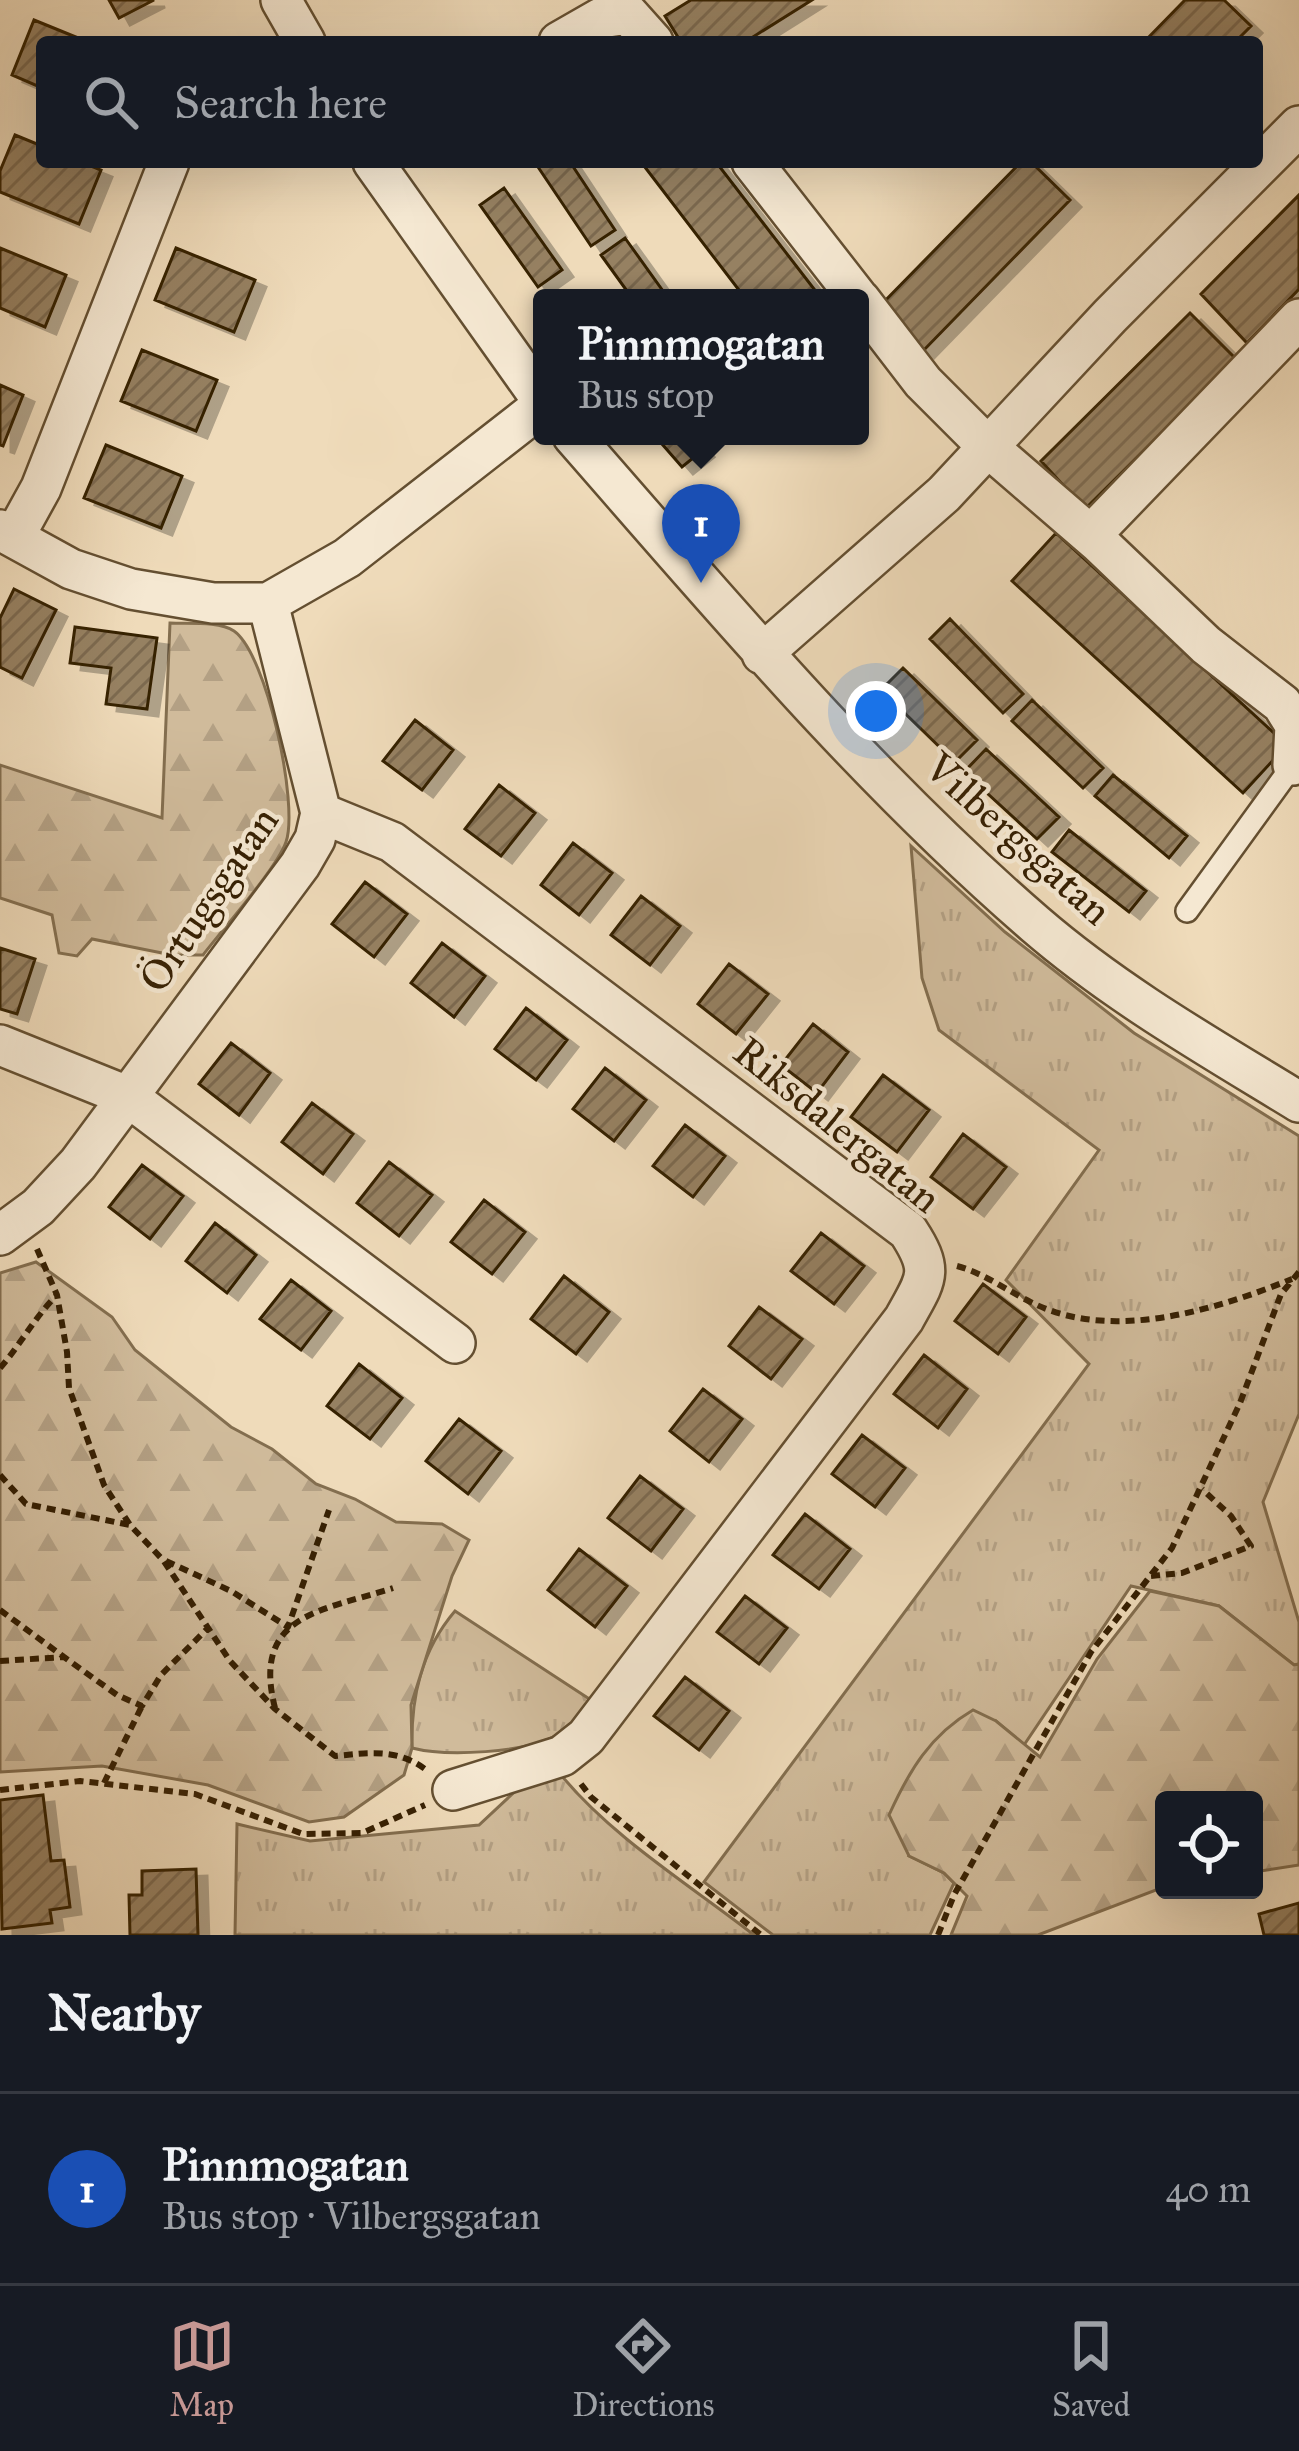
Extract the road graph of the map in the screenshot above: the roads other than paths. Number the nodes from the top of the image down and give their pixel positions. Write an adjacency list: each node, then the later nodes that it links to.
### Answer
1 (280, 0): 3 (street)
2 (635, 14): 4 (street)
3 (301, 36)
4 (570, 36)
5 (1299, 127): 6 (street)
6 (1263, 163)
7 (167, 168): 18 (street)
8 (377, 168): 14 (street)
9 (757, 168): 11 (street)
10 (1258, 168): 17 (street)
11 (851, 289)
12 (869, 312): 17 (street)
13 (1299, 319): 19 (street)
14 (533, 390)
15 (533, 410): 20 (street)
16 (581, 445): 21 (street, Vilbergsgatan)
17 (988, 447): 19 (street); 21 (street)
18 (7, 533): 20 (street)
19 (1091, 536): 22 (street)
20 (268, 603): 24 (street, Örtugsgatan)
21 (762, 654): 28 (street, Vilbergsgatan)
22 (1294, 710): 23 (street)
23 (1293, 765): 25 (lane)
24 (321, 813): 27 (street, Örtugsgatan); 31 (street, Riksdalergatan)
25 (1186, 911)
26 (0, 1045): 27 (street)
27 (127, 1096): 29 (street, Örtugsgatan); 30 (street)
28 (1299, 1102)
29 (4, 1232)
30 (455, 1343)
31 (453, 1790)

